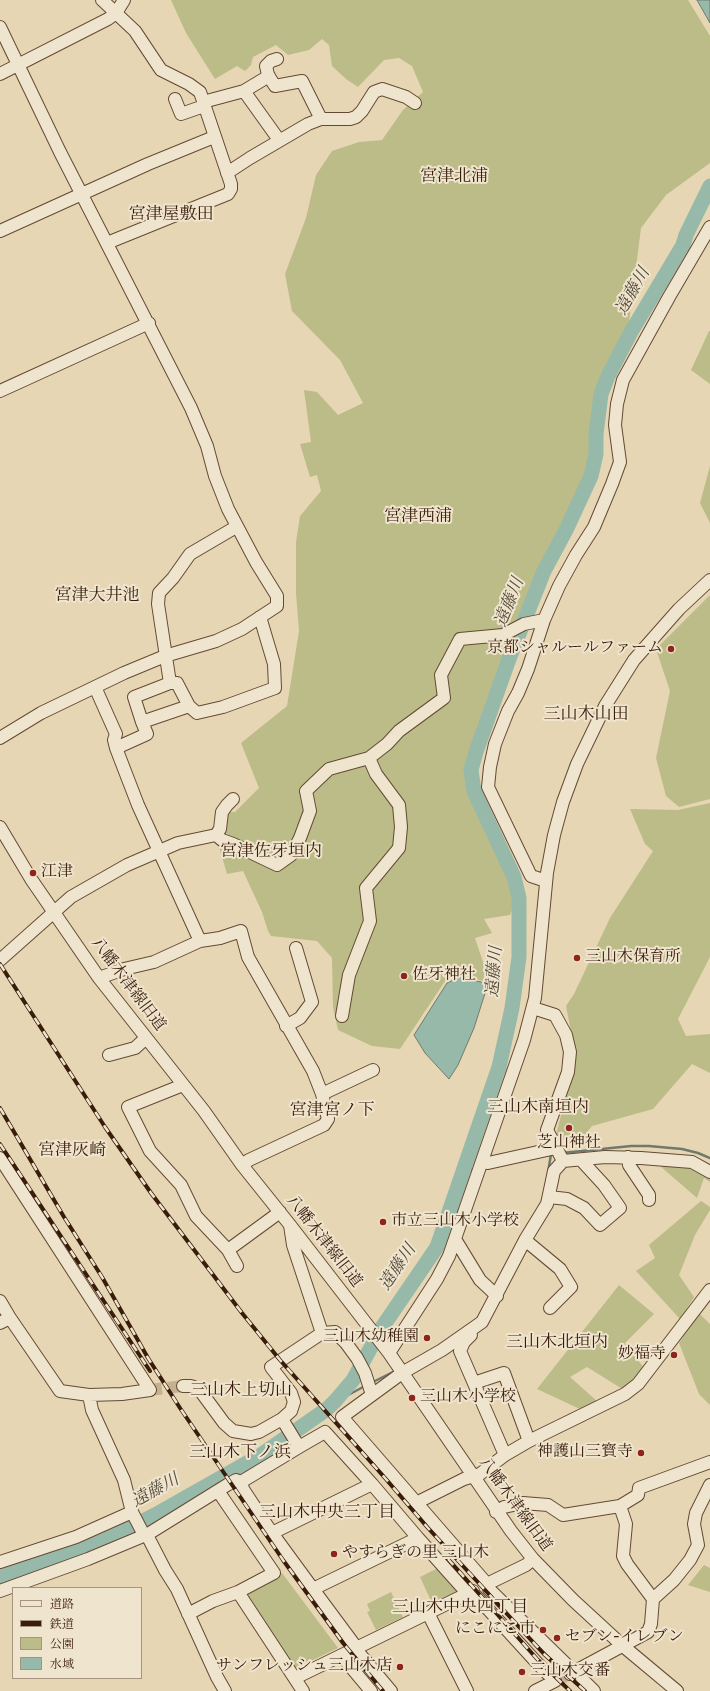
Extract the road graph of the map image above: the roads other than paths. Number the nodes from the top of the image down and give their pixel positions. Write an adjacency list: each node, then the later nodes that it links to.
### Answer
1 (102, 0): 3 (street)
2 (124, 0): 3 (street)
3 (112, 16): 6 (street); 12 (street)
4 (0, 27): 6 (street)
5 (277, 58): 8 (street)
6 (18, 66): 7 (street); 17 (street)
7 (0, 74)
8 (269, 76): 9 (street); 13 (street)
9 (244, 91): 12 (street); 15 (street)
10 (175, 99): 12 (street)
11 (415, 103): 13 (street)
12 (204, 104): 14 (street)
13 (321, 119): 15 (street)
14 (214, 137): 16 (street); 17 (street)
15 (279, 140): 16 (street)
16 (228, 173): 20 (street)
17 (82, 193): 19 (street); 20 (street)
18 (710, 227): 26 (street)
19 (0, 231)
20 (107, 243): 21 (street)
21 (149, 323): 22 (street); 23 (street)
22 (0, 391)
23 (236, 527): 25 (street); 27 (street)
24 (710, 580): 39 (street)
25 (260, 617): 27 (street); 30 (street)
26 (544, 620): 34 (street); 39 (street)
27 (165, 656): 28 (street); 29 (street)
28 (170, 683): 30 (street); 31 (street)
29 (94, 687): 32 (street); 33 (street)
30 (189, 706): 31 (street)
31 (142, 722): 33 (street)
32 (0, 738)
33 (116, 748): 38 (street)
34 (369, 758): 37 (street); 46 (street)
35 (233, 799): 37 (street)
36 (0, 827): 40 (street, 八幡木津線旧道)
37 (216, 835): 38 (street)
38 (160, 850): 40 (street); 41 (street)
39 (546, 880): 45 (street)
40 (54, 913): 43 (street); 44 (street, 八幡木津線旧道)
41 (200, 941): 44 (street); 47 (street)
42 (296, 948): 47 (street)
43 (0, 960)
44 (99, 978): 48 (street, 八幡木津線旧道)
45 (533, 1008): 53 (street); 57 (street)
46 (342, 1016)
47 (286, 1026): 52 (street)
48 (146, 1038): 49 (street); 51 (street, 八幡木津線旧道)
49 (109, 1055)
50 (373, 1070): 52 (street)
51 (184, 1085): 58 (street, 八幡木津線旧道); 66 (street)
52 (322, 1094): 58 (street)
53 (560, 1154): 56 (street); 57 (street); 60 (street)
54 (628, 1157): 56 (street); 59 (street); 61 (street)
55 (0, 1158): 79 (street)
56 (581, 1160): 60 (street)
57 (482, 1161): 64 (street)
58 (242, 1165): 62 (street, 八幡木津線旧道)
59 (710, 1172)
60 (549, 1197): 65 (street)
61 (649, 1200)
62 (280, 1212): 63 (street, 八幡木津線旧道); 66 (street)
63 (290, 1224): 74 (street); 75 (street, 八幡木津線旧道)
64 (455, 1239): 69 (street); 75 (street)
65 (525, 1240): 69 (street); 71 (street)
66 (228, 1250): 67 (street)
67 (237, 1266)
68 (708, 1295): 82 (street)
69 (497, 1296): 73 (street)
70 (0, 1301): 72 (street)
71 (550, 1308)
72 (5, 1320): 79 (street)
73 (471, 1330): 76 (street); 77 (street)
74 (322, 1333): 80 (street); 81 (street)
75 (386, 1349): 76 (street, 八幡木津線旧道)
76 (402, 1373): 80 (street); 86 (street, 八幡木津線旧道)
77 (474, 1383): 82 (street); 84 (street)
78 (183, 1386): 81 (street)
79 (89, 1395): 95 (street)
80 (372, 1395): 92 (street)
81 (282, 1418): 83 (street)
82 (528, 1441): 84 (street)
83 (299, 1446): 88 (street); 89 (street)
84 (505, 1454): 86 (street)
85 (708, 1463): 87 (street); 93 (street)
86 (473, 1477): 92 (street); 94 (street, 八幡木津線旧道)
87 (710, 1478)
88 (241, 1482): 91 (street); 97 (street)
89 (372, 1484): 97 (street); 98 (street)
90 (710, 1485): 106 (street)
91 (218, 1491): 96 (street); 104 (street)
92 (416, 1503): 101 (street)
93 (620, 1506): 94 (street); 106 (street)
94 (496, 1512): 99 (street, 八幡木津線旧道)
95 (133, 1513): 96 (street); 100 (street)
96 (144, 1533): 103 (street); 108 (street)
97 (272, 1533): 102 (street)
98 (418, 1538): 102 (street); 105 (street)
99 (533, 1559): 101 (street); 109 (street, 八幡木津線旧道)
100 (0, 1562)
101 (488, 1587): 112 (street)
102 (313, 1589): 110 (street)
103 (0, 1591)
104 (238, 1592): 108 (street); 113 (street)
105 (472, 1594): 107 (street); 119 (street)
106 (653, 1599): 109 (street)
107 (428, 1613): 110 (street); 118 (street)
108 (188, 1614): 114 (street)
109 (623, 1646): 112 (street); 121 (street, 八幡木津線旧道)
110 (357, 1650): 113 (street); 117 (street)
111 (345, 1660): 116 (street)
112 (573, 1672): 120 (street)
113 (294, 1678): 115 (street)
114 (225, 1691)
115 (304, 1691)
116 (371, 1691)
117 (391, 1691)
118 (467, 1691)
119 (536, 1691)
120 (594, 1691)
121 (677, 1691)

